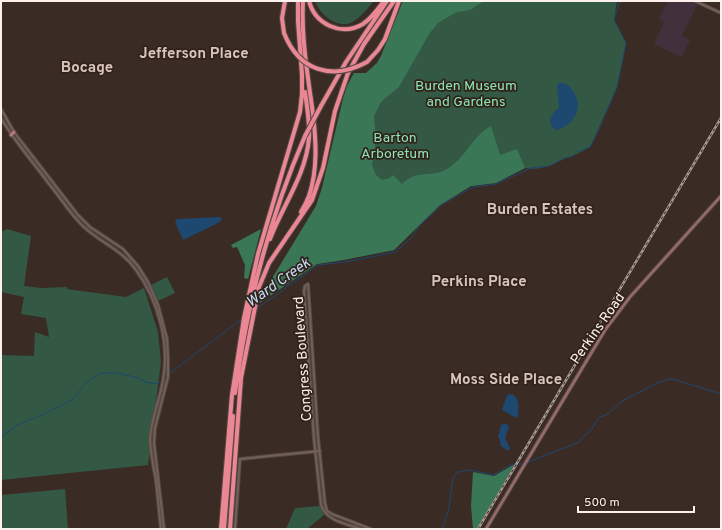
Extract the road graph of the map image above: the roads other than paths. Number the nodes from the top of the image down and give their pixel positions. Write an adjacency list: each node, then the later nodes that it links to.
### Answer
1 (285, 1): 7 (highway, bridge)
2 (298, 1): 10 (highway)
3 (303, 1): 16 (highway)
4 (309, 1): 5 (highway)
5 (386, 1): 14 (highway, bridge)
6 (394, 1): 16 (highway)
7 (399, 1)
8 (695, 1): 9 (street)
9 (721, 13)
10 (302, 73): 17 (highway); 18 (highway)
11 (1, 109): 13 (street)
12 (1, 118): 13 (street)
13 (13, 133): 27 (street); 28 (street)
14 (286, 181): 17 (highway); 18 (highway)
15 (721, 196): 37 (main road, Perkins Road)
16 (293, 229): 33 (highway)
17 (258, 257): 31 (highway)
18 (258, 271): 32 (highway)
19 (304, 294): 20 (street); 20 (street, Congress Boulevard); 21 (street, Congress Boulevard)
20 (308, 294): 22 (street, Congress Boulevard)
21 (309, 369): 22 (street); 23 (street, Congress Boulevard)
22 (313, 369): 24 (street, Congress Boulevard)
23 (312, 398): 24 (street); 26 (street, Congress Boulevard)
24 (315, 398): 25 (street, Congress Boulevard)
25 (320, 451): 26 (street); 36 (street, Congress Boulevard)
26 (316, 452): 34 (street); 35 (street, Congress Boulevard)
27 (159, 510): 28 (street); 29 (street)
28 (163, 513): 30 (street)
29 (161, 529)
30 (164, 529)
31 (221, 529)
32 (224, 529)
33 (230, 529)
34 (235, 529)
35 (361, 529)
36 (371, 529)
37 (486, 529)

